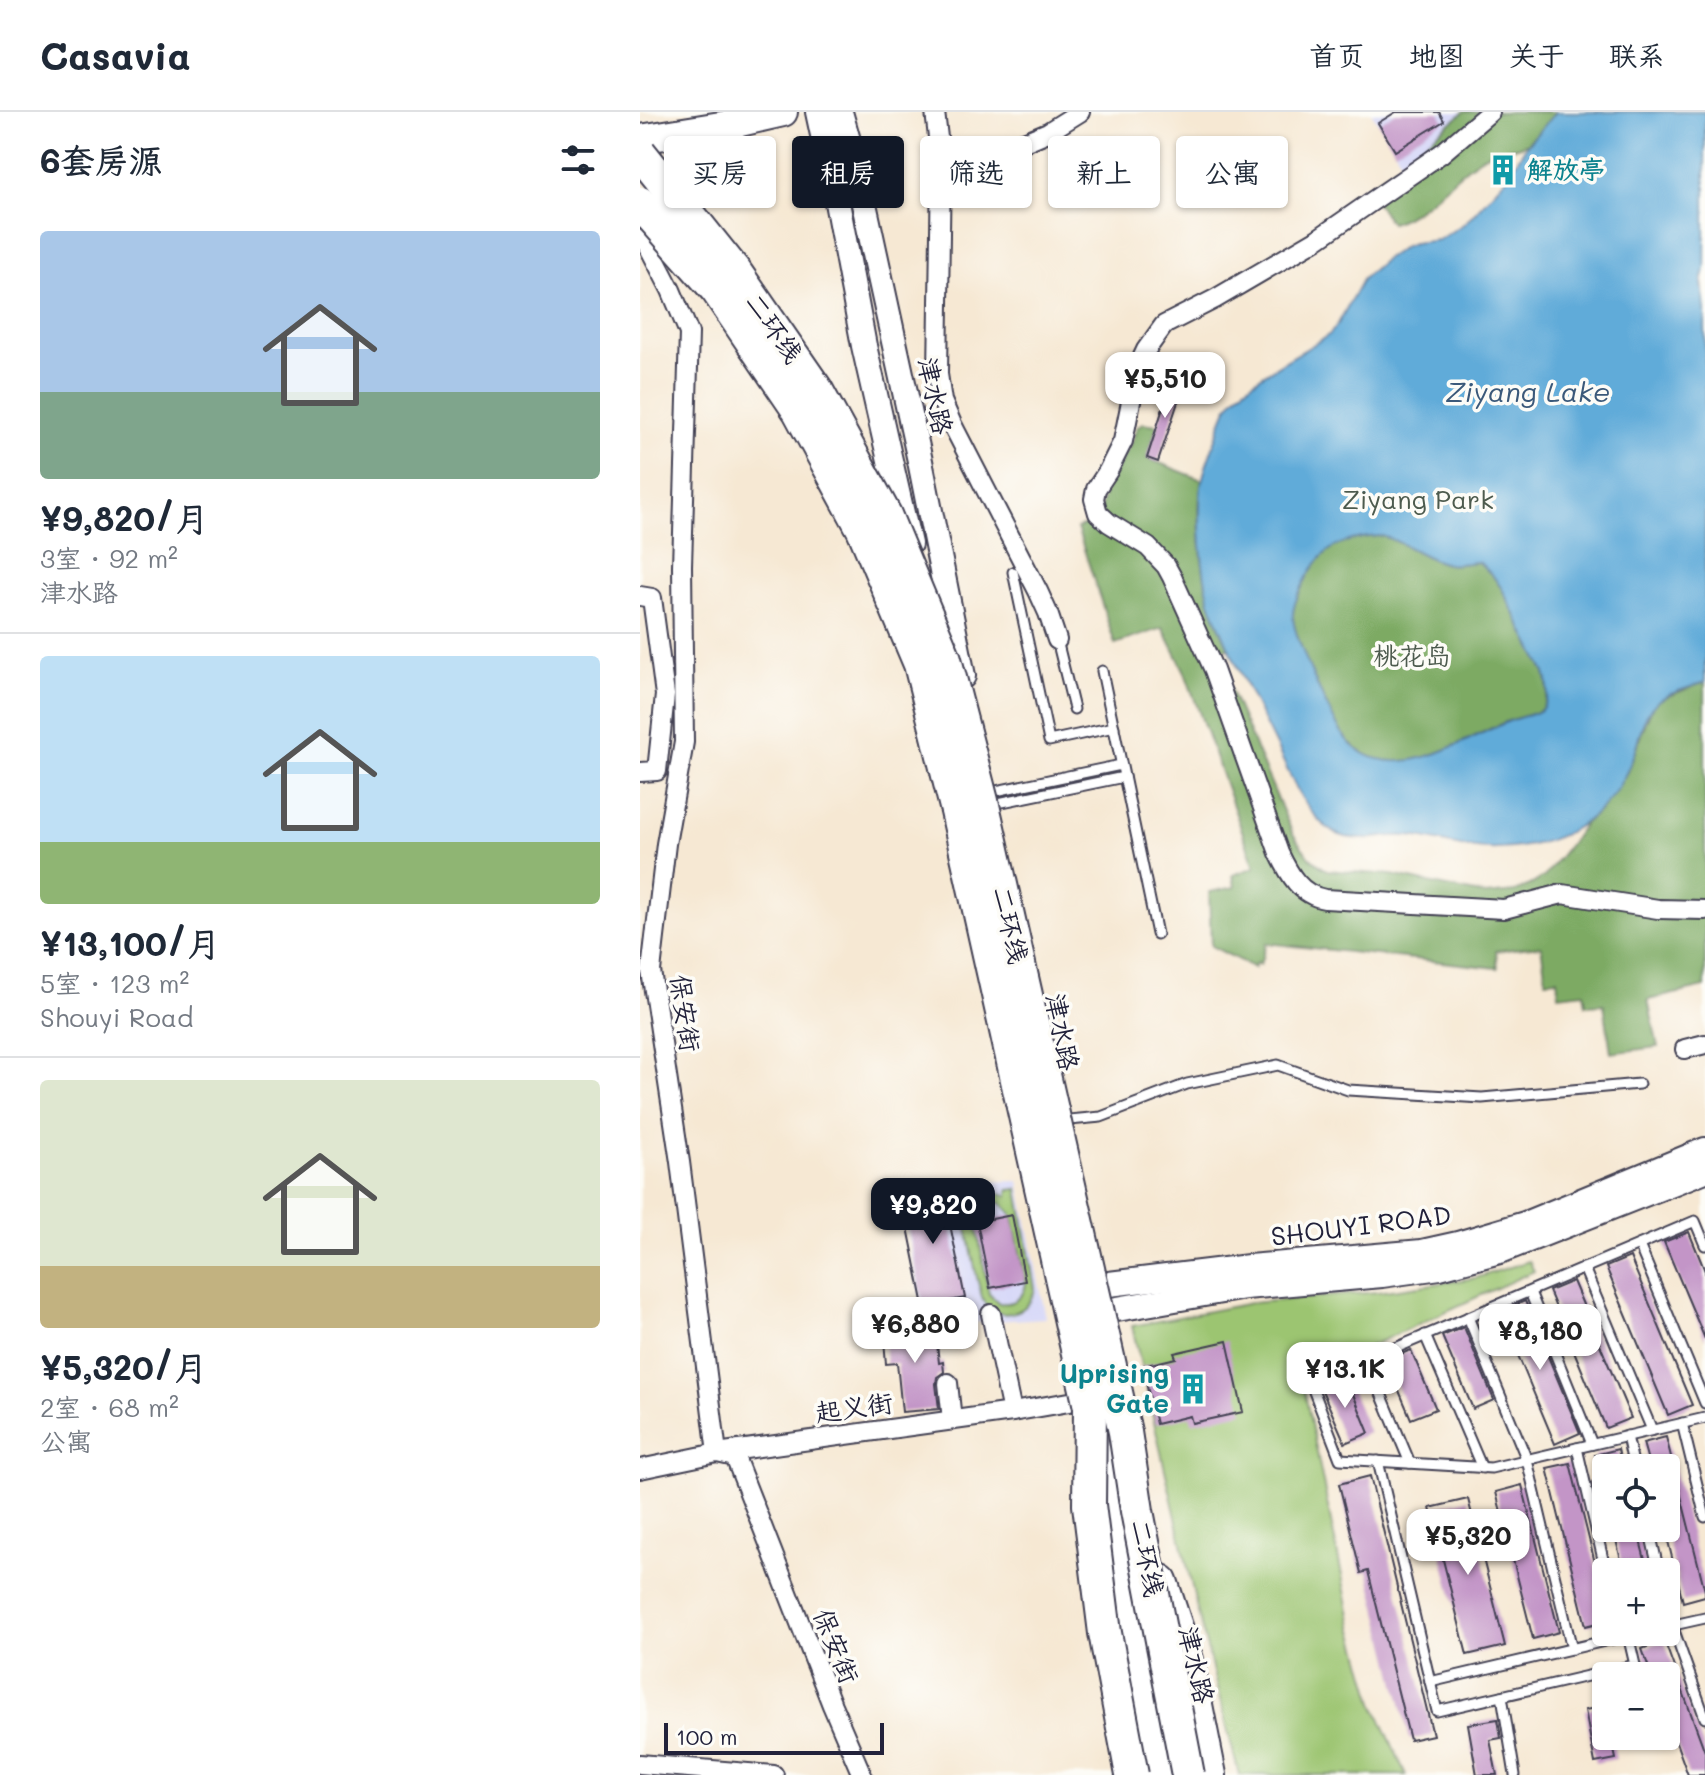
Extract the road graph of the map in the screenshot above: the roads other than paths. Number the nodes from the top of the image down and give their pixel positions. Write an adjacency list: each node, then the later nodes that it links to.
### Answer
1 (783, 112): 8 (main road)
2 (818, 112): 36 (main road, 津水路)
3 (840, 112): 23 (main road, 津水路)
4 (935, 112): 7 (street)
5 (1080, 112): 9 (street)
6 (1490, 112): 24 (street)
7 (938, 136)
8 (640, 139)
9 (1032, 139)
10 (640, 153): 62 (highway, 二环线, bridge)
11 (640, 203): 46 (highway, 二环线, bridge)
12 (940, 208): 16 (street)
13 (640, 230): 55 (street, 保安街)
14 (1013, 572): 19 (lane)
15 (640, 596): 21 (street)
16 (1057, 640): 18 (lane)
17 (1102, 671): 19 (lane)
18 (1074, 709)
19 (1114, 727): 20 (lane)
20 (1121, 765): 22 (lane); 23 (lane)
21 (640, 772)
22 (1124, 777): 23 (lane); 25 (lane)
23 (987, 799): 29 (main road, 津水路)
24 (1705, 910)
25 (1157, 934)
26 (1705, 1044): 27 (street)
27 (1685, 1049)
28 (1639, 1084): 29 (lane)
29 (1052, 1122): 35 (main road, 津水路)
30 (1705, 1150): 35 (main road, SHOUYI ROAD)
31 (1705, 1170): 39 (main road, SHOUYI ROAD)
32 (1639, 1245): 33 (lane); 34 (lane); 45 (lane)
33 (1705, 1245)
34 (1584, 1268): 37 (lane); 51 (lane)
35 (1084, 1287): 36 (main road, SHOUYI ROAD); 39 (main road, 津水路)
36 (1055, 1291): 40 (main road, 津水路)
37 (1530, 1292): 41 (lane); 53 (lane)
38 (991, 1314): 47 (street)
39 (1089, 1314): 40 (main road, SHOUYI ROAD); 80 (main road, 津水路)
40 (1060, 1317): 46 (main road, 津水路)
41 (1468, 1317): 42 (lane); 57 (lane)
42 (1425, 1335): 43 (lane); 60 (lane)
43 (1367, 1360): 58 (lane); 59 (lane)
44 (948, 1383): 49 (street)
45 (1705, 1403)
46 (1083, 1404): 47 (street, 起义街); 77 (highway, bridge); 78 (main road, 津水路); 79 (highway, 二环线, bridge)
47 (1012, 1412): 49 (street, 起义街)
48 (1705, 1418): 50 (lane)
49 (952, 1420): 55 (street, 起义街)
50 (1682, 1423): 51 (lane); 63 (lane)
51 (1652, 1430): 52 (lane)
52 (1627, 1436): 53 (lane); 56 (lane)
53 (1592, 1444): 54 (lane)
54 (1577, 1448): 57 (lane); 64 (lane)
55 (717, 1453): 61 (street, 起义街); 76 (street, 保安街)
56 (1631, 1454)
57 (1527, 1460): 60 (lane); 70 (lane)
58 (1378, 1461): 59 (lane); 71 (lane)
59 (1410, 1463): 60 (lane)
60 (1482, 1468)
61 (640, 1469)
62 (1137, 1511): 80 (highway, 二环线, bridge); 81 (highway, bridge)
63 (1705, 1517)
64 (1603, 1558)
65 (1705, 1618): 66 (lane)
66 (1680, 1624)
67 (1592, 1644): 70 (lane)
68 (1628, 1646): 72 (lane)
69 (1677, 1646): 73 (lane)
70 (1572, 1649): 71 (lane)
71 (1430, 1682): 72 (lane)
72 (1502, 1696): 82 (lane)
73 (1705, 1718)
74 (640, 1764): 75 (street)
75 (774, 1775)
76 (862, 1775)
77 (1132, 1775)
78 (1149, 1775)
79 (1161, 1775)
80 (1190, 1775)
81 (1210, 1775)
82 (1515, 1775)

